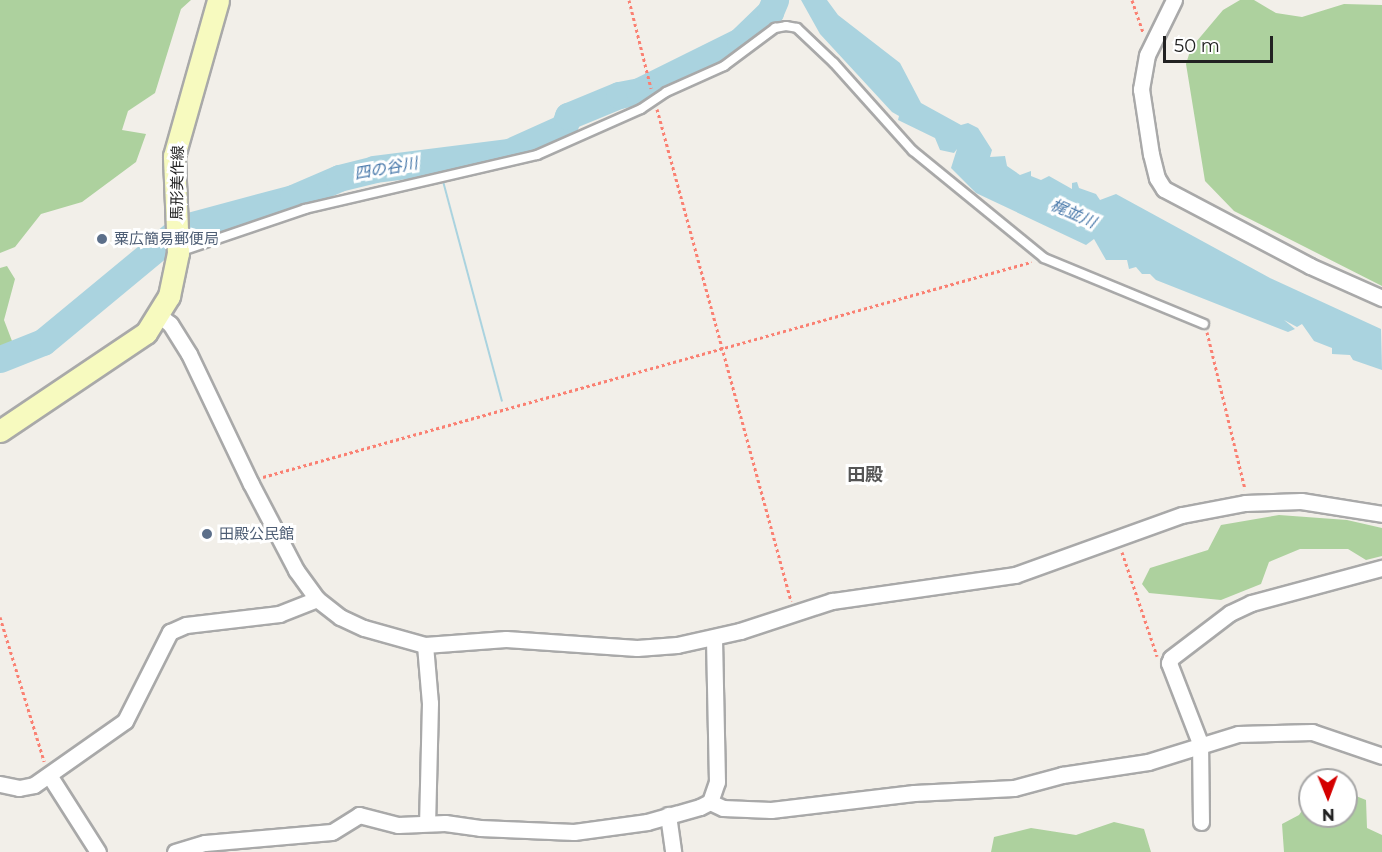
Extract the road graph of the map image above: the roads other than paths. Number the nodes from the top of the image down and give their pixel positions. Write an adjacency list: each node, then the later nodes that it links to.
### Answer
1 (218, 0): 3 (main road, 馬形美作線)
2 (1174, 0): 4 (street)
3 (178, 249): 5 (main road, 馬形美作線); 6 (lane)
4 (1382, 298)
5 (159, 315): 7 (main road, 馬形美作線); 10 (street)
6 (1204, 324)
7 (0, 431)
8 (1382, 514): 11 (street)
9 (1382, 568): 13 (street)
10 (317, 599): 12 (street); 15 (street)
11 (714, 638): 12 (street); 17 (street)
12 (425, 645): 20 (street)
13 (1200, 743): 14 (street); 17 (street); 19 (street)
14 (1382, 756)
15 (50, 775): 16 (street); 21 (street)
16 (0, 784)
17 (710, 802): 18 (street)
18 (668, 815): 20 (street); 23 (street)
19 (1201, 822)
20 (427, 823): 22 (street)
21 (98, 852)
22 (175, 852)
23 (673, 852)

